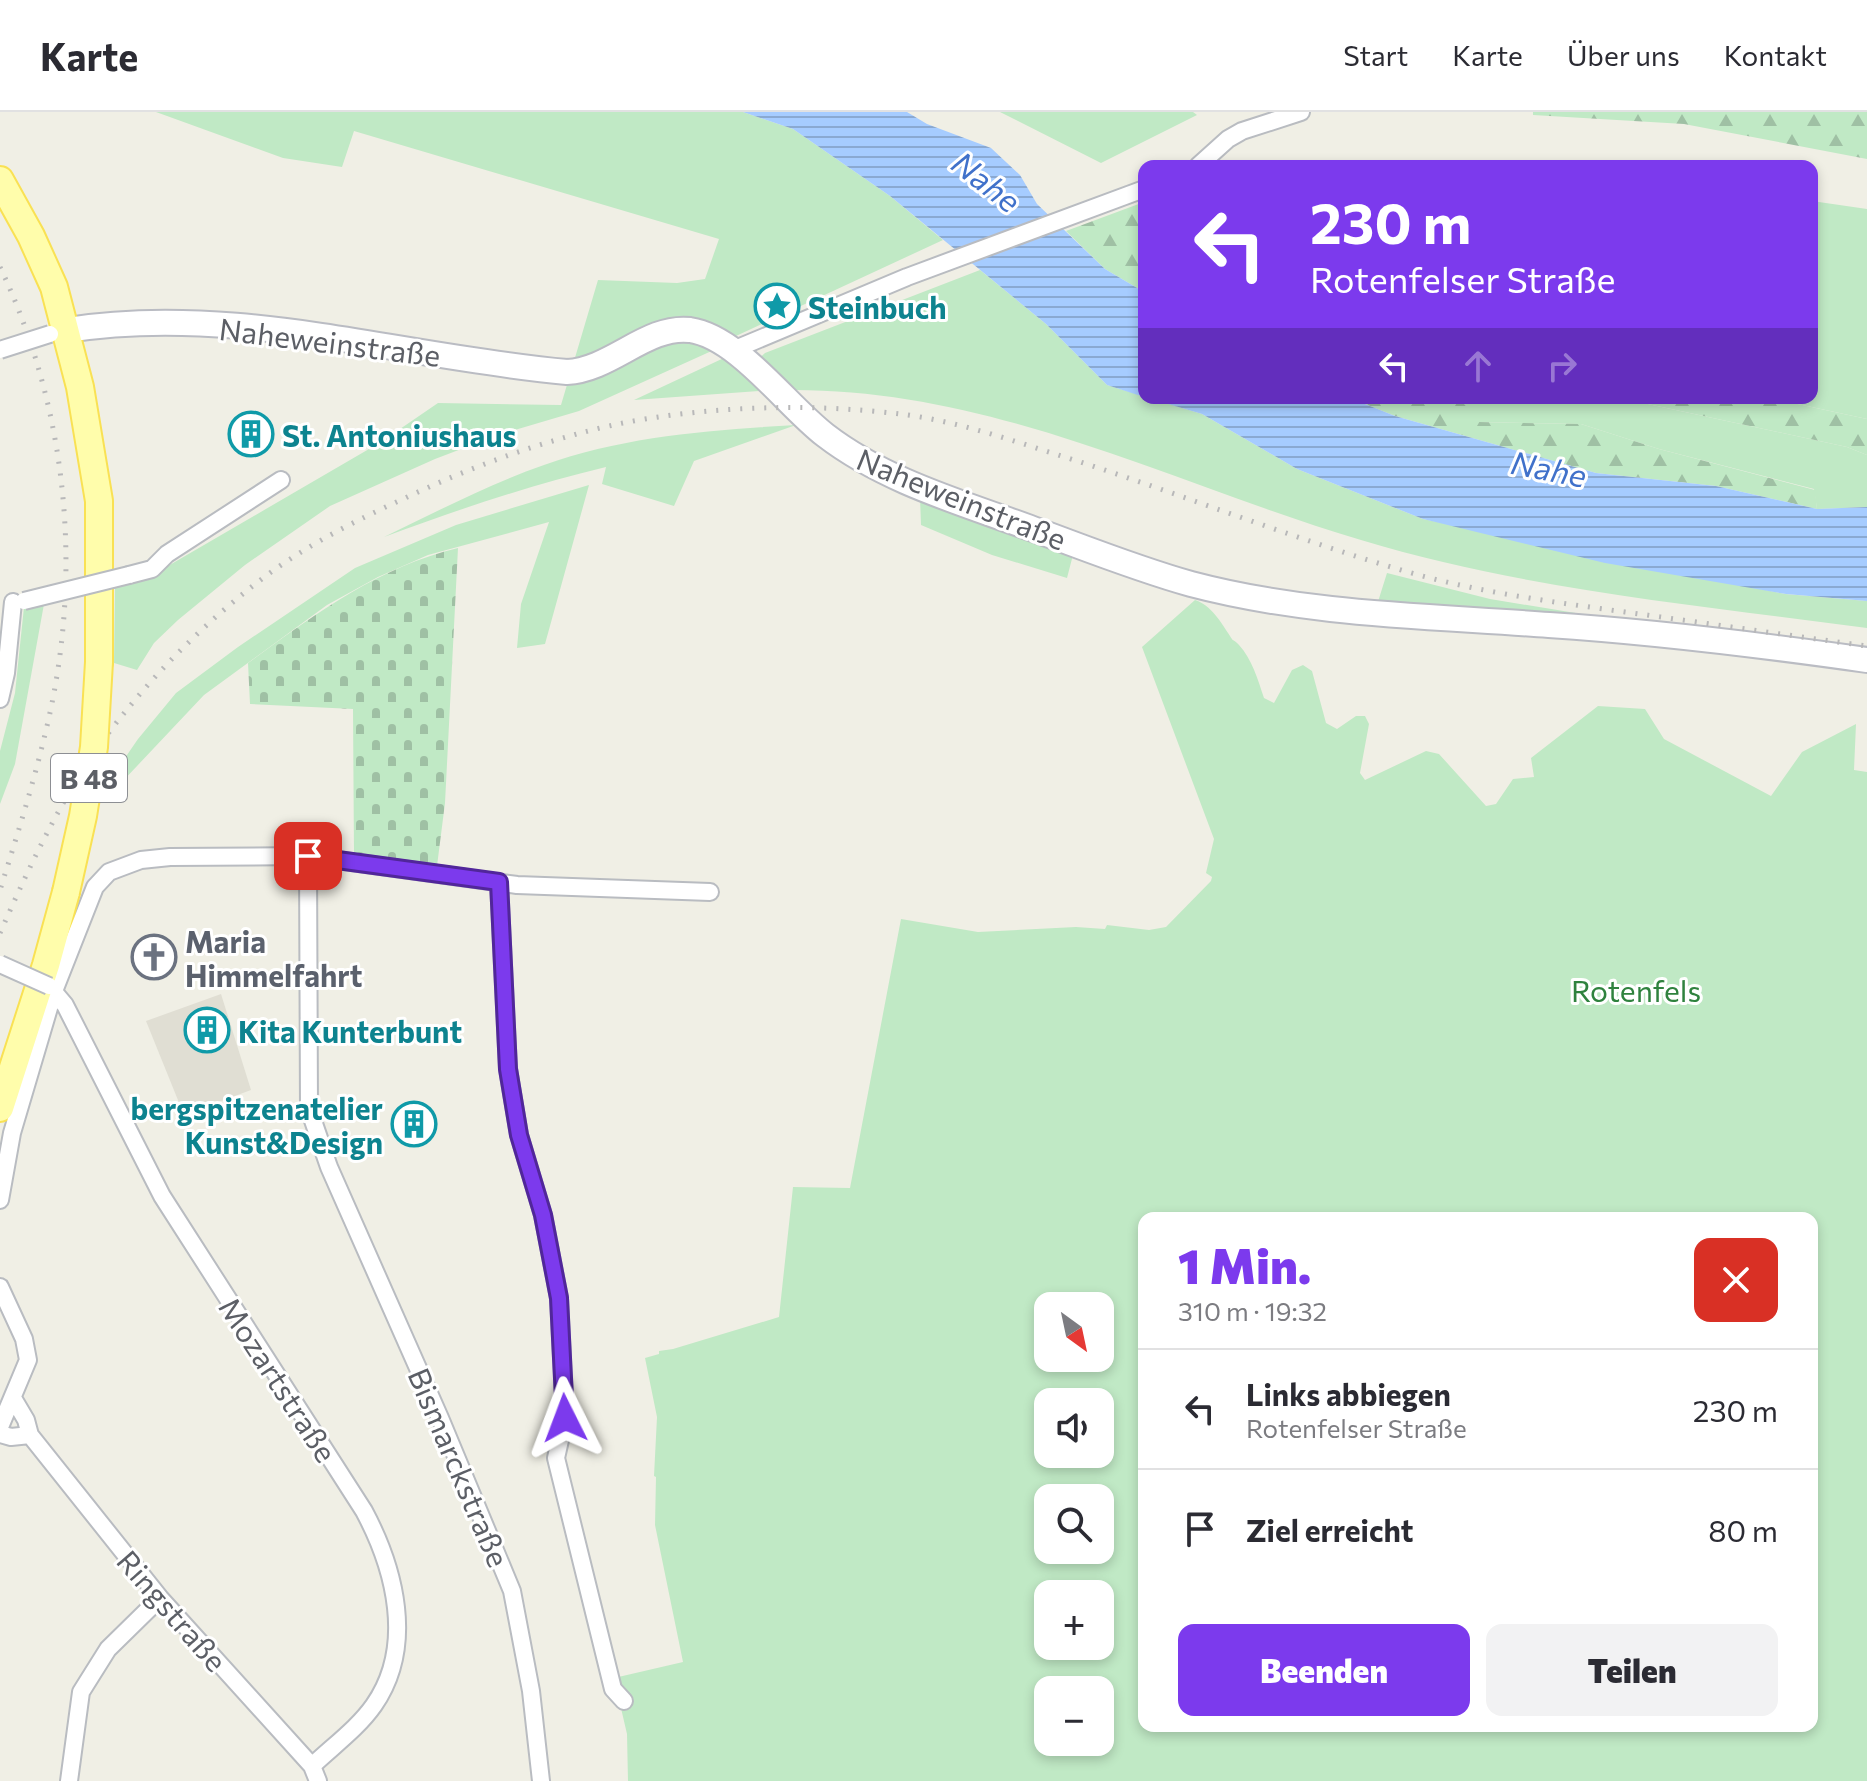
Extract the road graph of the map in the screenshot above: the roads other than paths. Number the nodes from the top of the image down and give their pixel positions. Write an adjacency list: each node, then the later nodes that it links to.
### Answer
1 (1301, 112): 2 (street)
2 (1205, 160)
3 (0, 180): 5 (main road, B 48)
4 (1138, 191): 7 (street)
5 (58, 332): 6 (street, bridge); 7 (main road, Naheweinstraße); 17 (main road, B 48, bridge)
6 (0, 350)
7 (733, 350): 10 (main road, Naheweinstraße)
8 (281, 480): 9 (street, bridge)
9 (12, 601): 11 (street)
10 (1867, 660)
11 (0, 699)
12 (308, 856): 13 (street); 16 (street); 28 (street, Bismarckstraße)
13 (499, 882): 14 (street); 25 (street)
14 (710, 892)
15 (0, 964): 16 (street, bridge)
16 (52, 988): 18 (street); 26 (street, Mozartstraße)
17 (0, 1108)
18 (0, 1200)
19 (0, 1287): 20 (street)
20 (13, 1398): 21 (street); 23 (street, Ringstraße)
21 (0, 1427)
22 (0, 1434): 23 (street)
23 (30, 1435): 24 (street, Ringstraße)
24 (160, 1598): 26 (street, Ringstraße); 27 (street)
25 (624, 1701)
26 (315, 1773)
27 (69, 1781)
28 (541, 1781)

